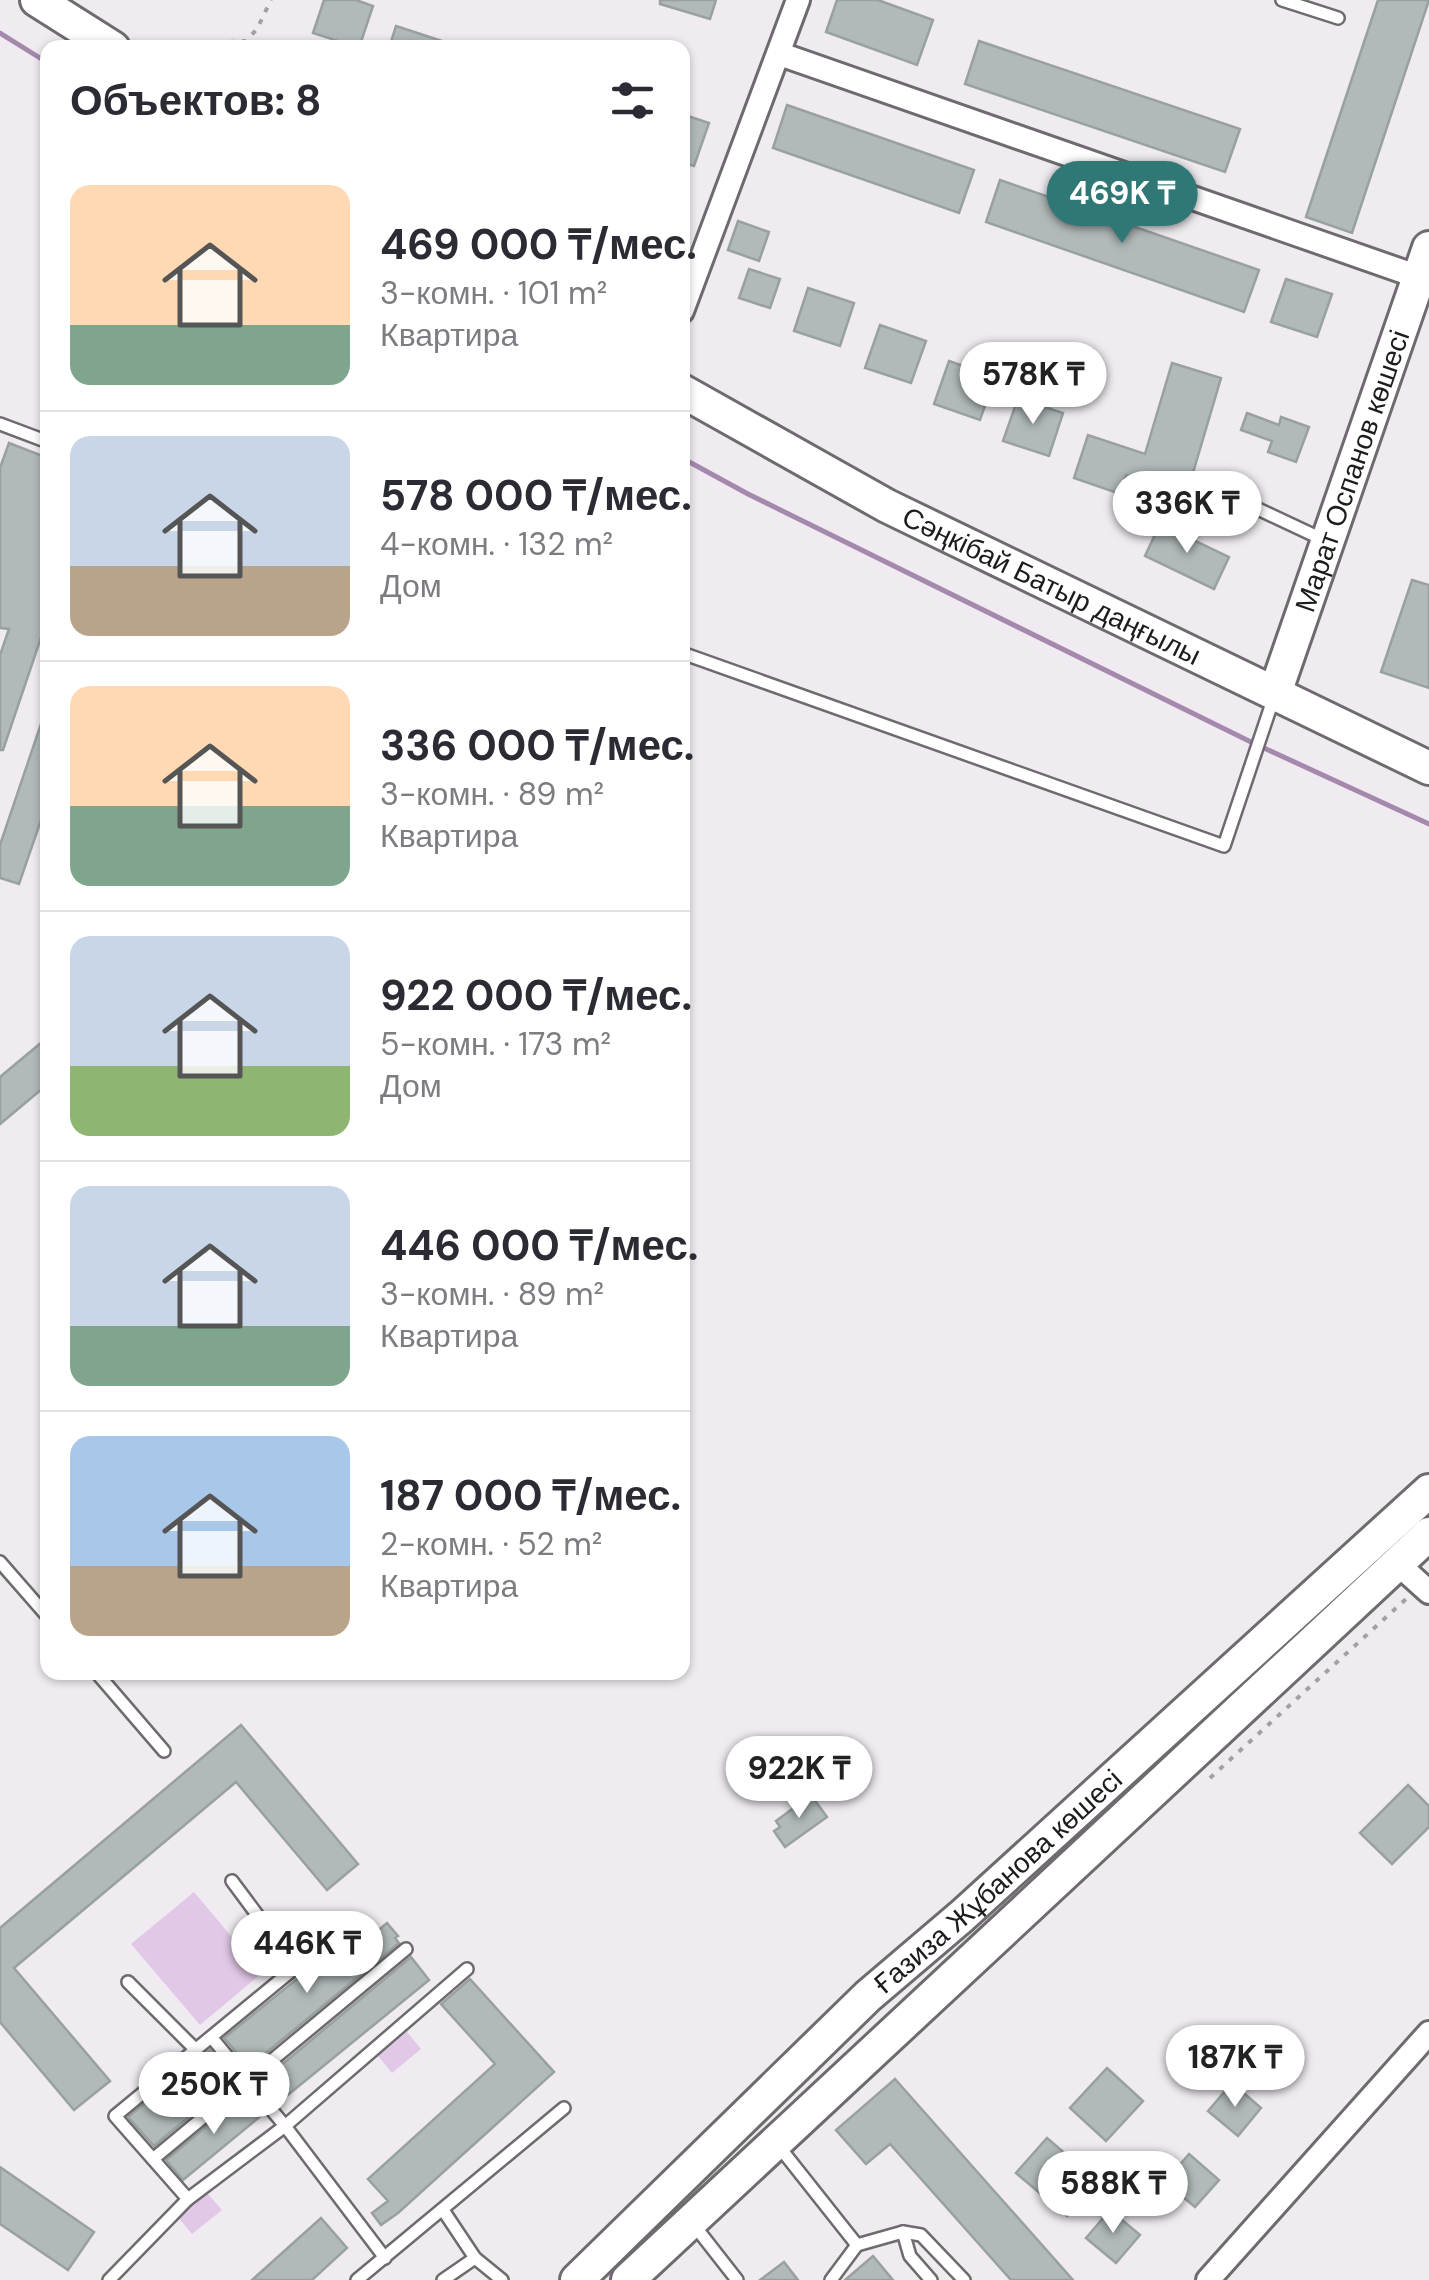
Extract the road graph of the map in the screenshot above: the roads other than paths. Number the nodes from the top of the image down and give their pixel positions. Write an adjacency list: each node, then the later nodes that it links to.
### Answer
1 (37, 0): 5 (street)
2 (798, 0): 6 (street)
3 (1282, 0): 4 (lane)
4 (1338, 18)
5 (100, 40)
6 (780, 54): 7 (street); 8 (street)
7 (1424, 262): 13 (street, Марат Оспанов көшесі)
8 (690, 290)
9 (690, 395): 15 (street, Сәңкібай Батыр даңғылы)
10 (0, 424): 11 (lane)
11 (40, 439)
12 (1207, 484): 13 (lane)
13 (1328, 541): 15 (street, Марат Оспанов көшесі)
14 (690, 657): 15 (lane)
15 (1275, 694): 16 (street, Сәңкібай Батыр даңғылы)
16 (1429, 768)
17 (1429, 1491): 49 (street, Ғазиза Жұбанова көшесі)
18 (1429, 1534): 20 (street, Ғазиза Жұбанова көшесі)
19 (0, 1562): 21 (lane)
20 (1416, 1580): 36 (street, Ғазиза Жұбанова көшесі)
21 (40, 1608)
22 (103, 1680): 23 (lane)
23 (164, 1750)
24 (232, 1880): 27 (lane)
25 (356, 1920): 27 (lane)
26 (406, 1949): 33 (lane)
27 (296, 1967): 31 (lane)
28 (467, 1969): 35 (lane)
29 (128, 1982): 32 (lane)
30 (1429, 2033): 55 (street)
31 (212, 2038): 32 (lane); 33 (lane)
32 (196, 2050): 37 (lane)
33 (248, 2082): 35 (lane); 37 (lane)
34 (564, 2108): 39 (lane)
35 (284, 2126): 38 (lane); 43 (lane)
36 (774, 2140): 40 (street, Ғазиза Жұбанова көшесі); 42 (lane)
37 (153, 2159): 38 (lane)
38 (188, 2199): 45 (lane)
39 (443, 2210): 43 (lane); 44 (lane)
40 (691, 2222): 50 (street, Ғазиза Жұбанова көшесі); 51 (lane)
41 (903, 2232): 42 (lane); 53 (lane); 54 (lane)
42 (857, 2245): 52 (lane)
43 (385, 2258): 46 (lane)
44 (475, 2258): 47 (lane); 48 (lane)
45 (110, 2280)
46 (357, 2280)
47 (444, 2280)
48 (502, 2280)
49 (577, 2280)
50 (628, 2280)
51 (737, 2280)
52 (831, 2280)
53 (930, 2280)
54 (964, 2280)
55 (1208, 2280)

